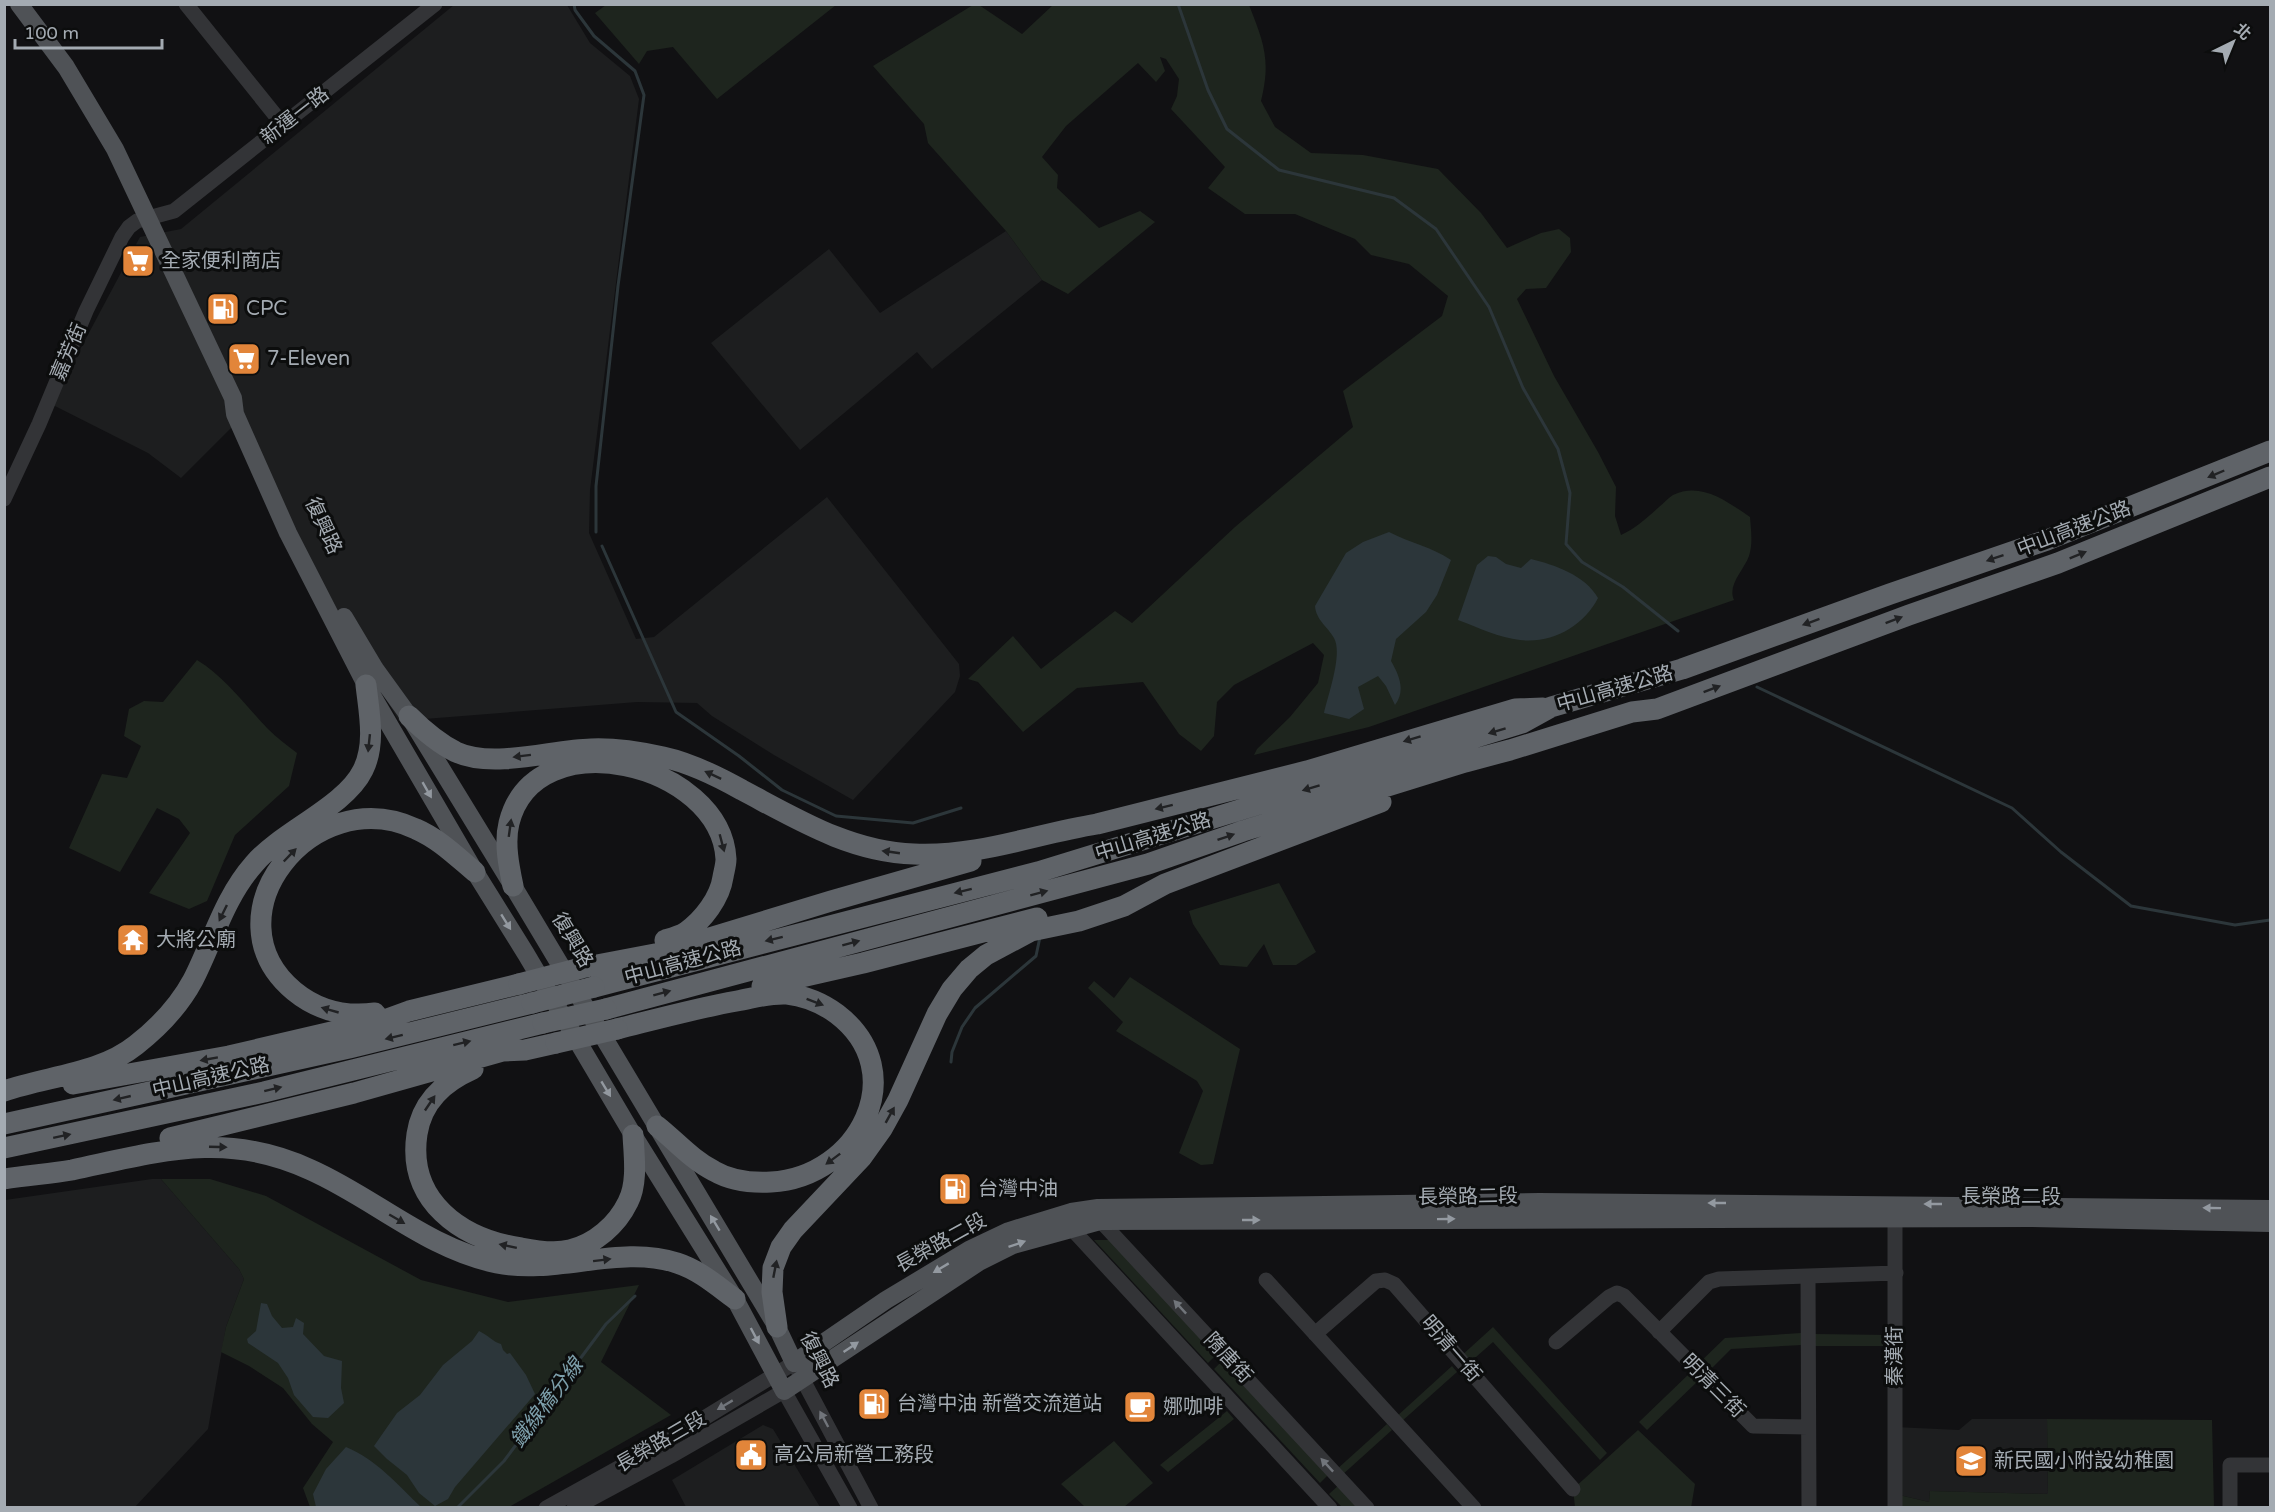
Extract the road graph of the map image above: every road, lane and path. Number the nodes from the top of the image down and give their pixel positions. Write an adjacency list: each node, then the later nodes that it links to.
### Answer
1 (20, 4): 5 (main road, 復興路)
2 (186, 4): 4 (street)
3 (435, 4): 4 (street, 新運一路)
4 (284, 126): 5 (street, 新運一路)
5 (148, 217): 6 (main road, 復興路); 9 (street, 嘉芳街)
6 (232, 398): 10 (main road, 復興路); 13 (main road, 復興路)
7 (2271, 451): 11 (highway, 中山高速公路, one-way to 11)
8 (2271, 477): 12 (highway, 中山高速公路, one-way to 8)
9 (4, 500)
10 (366, 685): 15 (main road, 復興路, one-way to 15); 22 (highway, one-way to 22)
11 (1551, 707): 14 (highway, one-way to 14); 23 (highway, 中山高速公路, one-way to 23, bridge)
12 (1657, 709): 16 (highway); 26 (highway, 中山高速公路, one-way to 12, bridge)
13 (409, 716): 14 (highway, one-way to 13); 17 (main road, 復興路)
14 (1097, 824): 18 (highway)
15 (475, 872): 20 (highway, one-way to 15); 25 (main road, 復興路, one-way to 25)
16 (1165, 884): 19 (highway); 38 (highway, one-way to 16)
17 (513, 886): 18 (highway, one-way to 18); 24 (main road, 復興路)
18 (614, 961): 20 (highway, bridge)
19 (717, 1003): 21 (highway, bridge); 24 (highway, one-way to 24)
20 (409, 1011): 22 (highway, one-way to 22)
21 (525, 1050): 25 (highway, one-way to 21); 27 (highway)
22 (4, 1093)
23 (4, 1124)
24 (657, 1126): 38 (main road, 復興路, one-way to 24)
25 (633, 1135): 37 (main road, 復興路)
26 (4, 1148)
27 (36, 1173): 28 (highway); 37 (highway, one-way to 37)
28 (4, 1179)
29 (2271, 1209): 30 (main road, 長榮路二段, one-way to 30)
30 (1895, 1212): 31 (main road, 長榮路二段); 33 (main road, 長榮路二段); 34 (street, 秦漢街)
31 (1095, 1215): 32 (main road, 長榮路二段); 53 (street, 隋唐街, one-way to 31)
32 (1071, 1220): 42 (main road, 長榮路二段); 52 (street, 隋唐街)
33 (2271, 1223)
34 (1896, 1273): 35 (street); 56 (street, 秦漢街)
35 (1808, 1277): 39 (street); 45 (street)
36 (1266, 1280): 40 (street)
37 (735, 1299): 43 (main road, 復興路, one-way to 43)
38 (777, 1327): 42 (main road, 復興路)
39 (1659, 1332): 41 (street, 明清三街); 45 (street, 明清三街)
40 (1315, 1334): 47 (street, 明清一街); 54 (street)
41 (1556, 1342)
42 (799, 1371): 43 (street, 長榮路二段); 44 (main road, 長榮路二段); 51 (street, 復興路, one-way to 42)
43 (775, 1375): 44 (main road, 復興路); 48 (street, 長榮路三段, one-way to 48)
44 (784, 1391): 49 (street, 長榮路三段); 50 (street, 復興路)
45 (1808, 1427): 55 (street)
46 (2271, 1466): 57 (street)
47 (1574, 1489)
48 (546, 1508)
49 (574, 1508)
50 (850, 1508)
51 (871, 1508)
52 (1330, 1508)
53 (1367, 1508)
54 (1474, 1508)
55 (1809, 1508)
56 (1895, 1508)
57 (2230, 1508)

